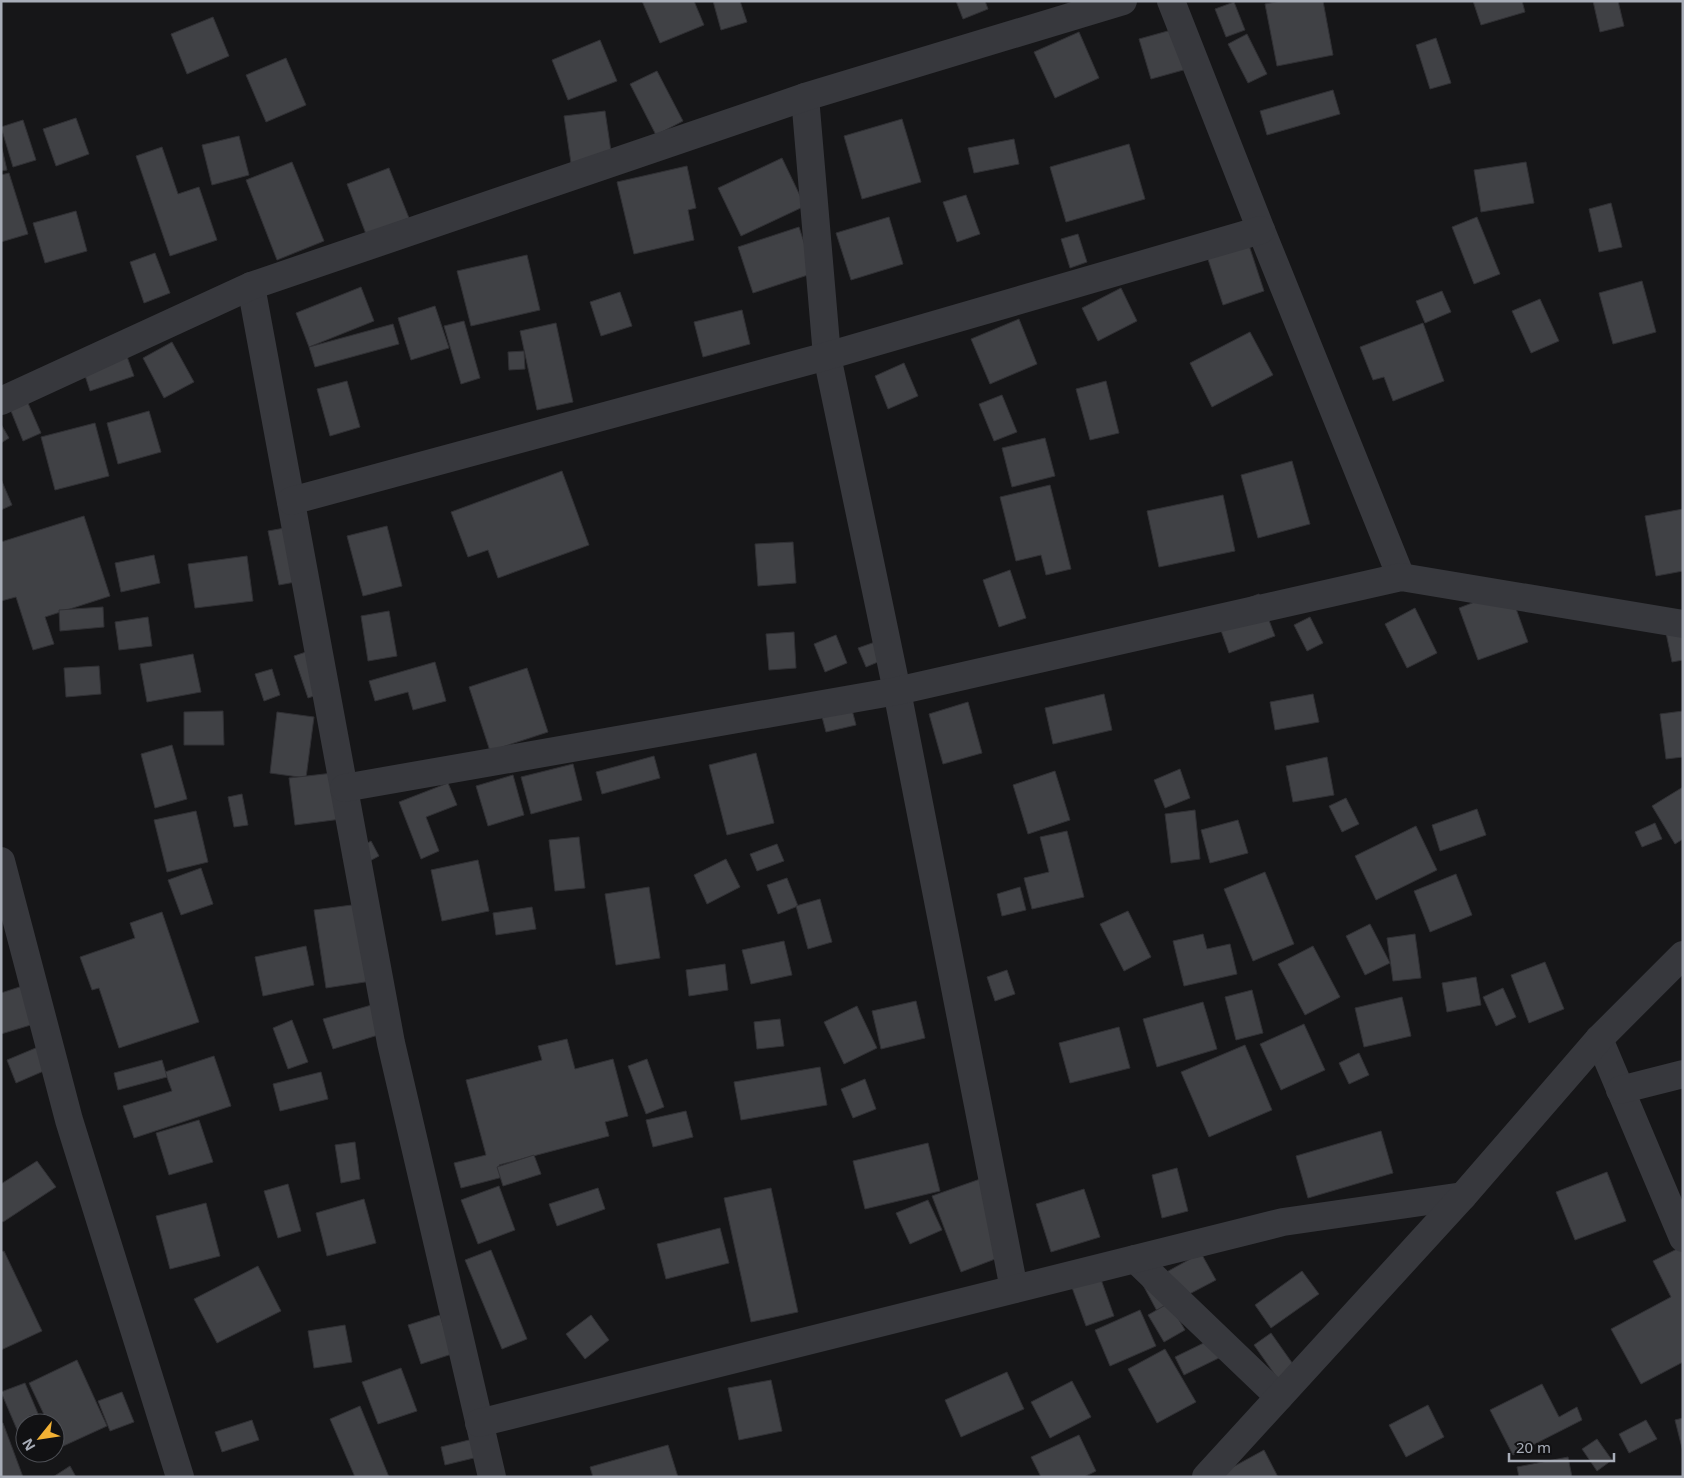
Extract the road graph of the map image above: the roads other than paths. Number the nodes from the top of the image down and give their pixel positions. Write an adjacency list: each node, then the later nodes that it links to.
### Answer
1 (1123, 1): 3 (street)
2 (1171, 1): 4 (street)
3 (805, 97): 5 (street); 6 (street)
4 (1261, 230): 6 (street); 9 (street)
5 (251, 286): 7 (street); 8 (street)
6 (827, 356): 8 (street); 11 (street)
7 (1, 401)
8 (291, 501): 12 (street)
9 (1401, 577): 10 (street); 11 (street)
10 (1683, 624)
11 (897, 691): 12 (street); 21 (street)
12 (344, 788): 23 (street)
13 (1, 861): 24 (street)
14 (1683, 955): 15 (street)
15 (1599, 1039): 17 (street); 18 (street)
16 (1683, 1074): 17 (street)
17 (1620, 1090): 19 (street)
18 (1463, 1196): 20 (street); 22 (street)
19 (1683, 1238)
20 (1135, 1259): 21 (street); 22 (street)
21 (1014, 1289): 23 (street)
22 (1279, 1398): 26 (street)
23 (480, 1423): 25 (street)
24 (180, 1477)
25 (492, 1477)
26 (1206, 1477)

